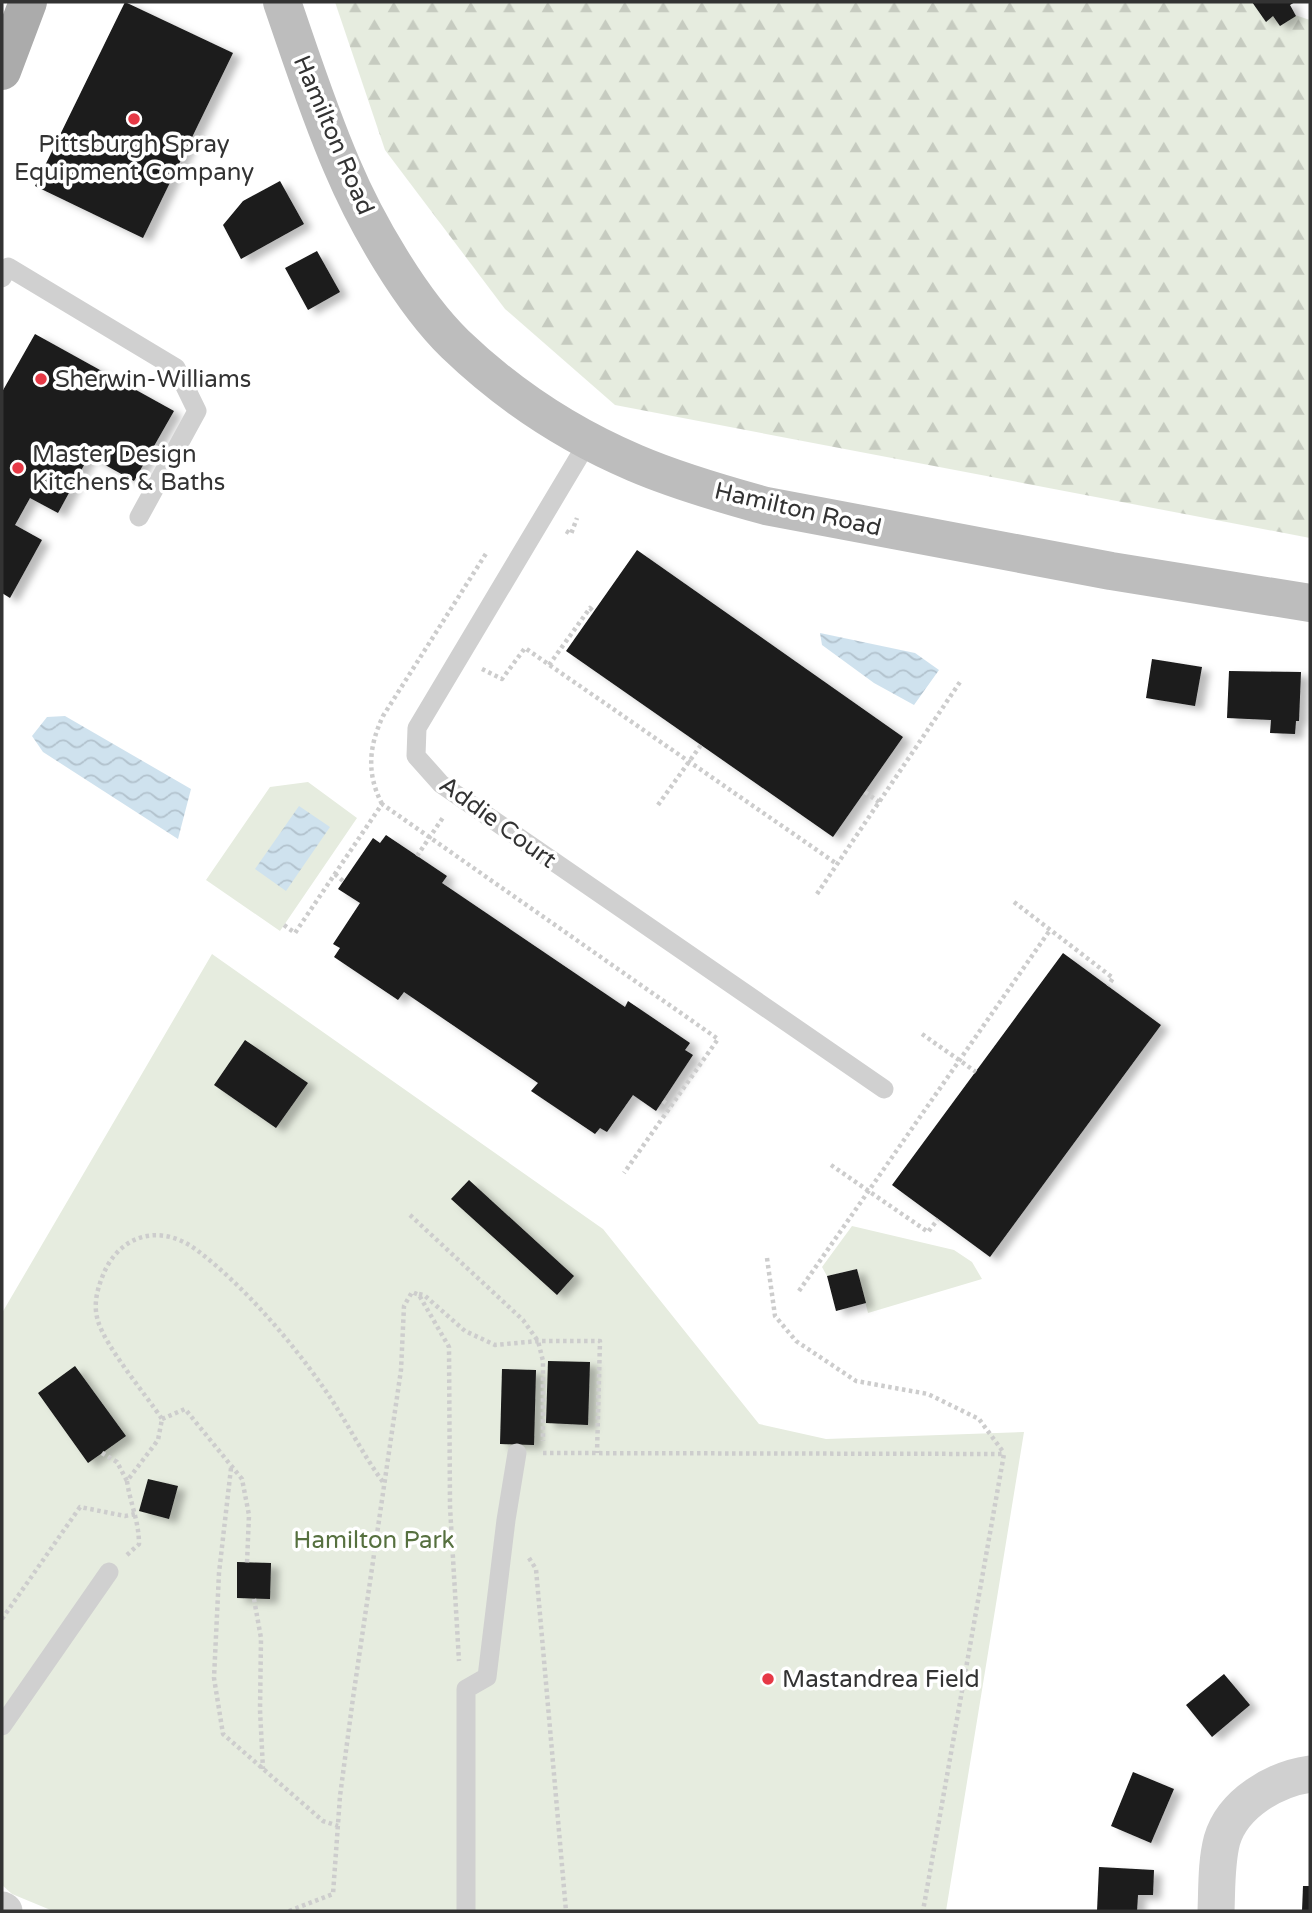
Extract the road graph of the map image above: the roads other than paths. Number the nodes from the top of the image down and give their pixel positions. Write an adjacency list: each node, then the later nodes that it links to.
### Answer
1 (28, 2): 3 (main road)
2 (282, 2): 5 (street, Hamilton Road)
3 (2, 71)
4 (2, 278): 6 (lane)
5 (589, 440): 7 (street, Hamilton Road); 8 (lane, Addie Court)
6 (139, 517)
7 (1310, 603)
8 (884, 1089)
9 (517, 1453): 13 (lane)
10 (109, 1572): 11 (lane)
11 (2, 1726)
12 (1310, 1774): 14 (street)
13 (466, 1911)
14 (1216, 1911)

